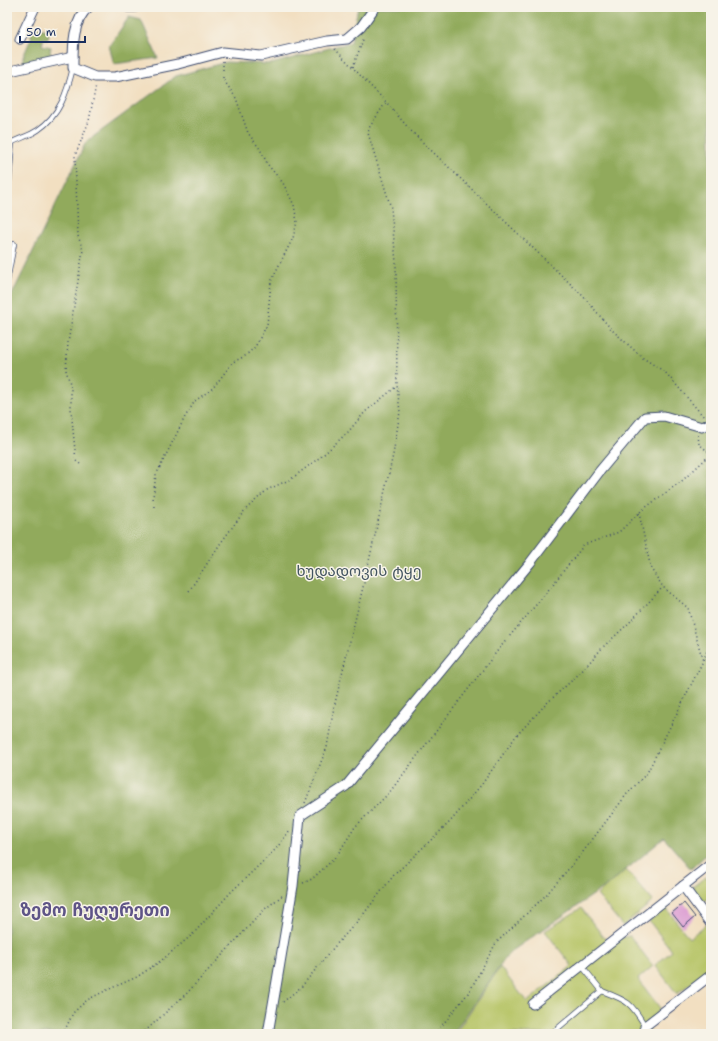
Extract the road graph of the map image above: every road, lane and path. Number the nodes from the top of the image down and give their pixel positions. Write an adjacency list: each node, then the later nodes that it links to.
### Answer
1 (35, 7): 7 (street)
2 (89, 7): 10 (street)
3 (128, 7): 4 (street)
4 (135, 7)
5 (375, 7): 8 (street)
6 (366, 31): 11 (path)
7 (20, 38)
8 (327, 41): 9 (street); 11 (path)
9 (223, 52): 14 (street); 25 (path)
10 (73, 57): 12 (street); 13 (street)
11 (353, 67): 15 (path)
12 (73, 68): 14 (street); 16 (lane)
13 (10, 71)
14 (96, 77): 24 (path)
15 (386, 102): 21 (path); 22 (path)
16 (12, 142): 17 (lane); 18 (lane)
17 (7, 145)
18 (7, 209)
19 (14, 244): 20 (lane)
20 (7, 281)
21 (397, 386): 28 (path); 31 (path)
22 (708, 424): 23 (path); 31 (street)
23 (711, 454): 26 (path)
24 (80, 464)
25 (154, 507)
26 (639, 513): 27 (path); 33 (path)
27 (663, 587): 30 (path); 40 (path)
28 (189, 591)
29 (711, 641): 30 (path)
30 (703, 661): 45 (path)
31 (300, 816): 33 (street); 42 (path)
32 (711, 864): 34 (street)
33 (293, 886): 40 (street); 43 (path)
34 (683, 886): 35 (street); 36 (street)
35 (711, 924)
36 (582, 966): 38 (lane); 39 (street)
37 (711, 976): 41 (street)
38 (602, 991): 41 (lane); 46 (lane)
39 (533, 1004)
40 (271, 1012): 44 (street)
41 (645, 1030)
42 (63, 1034)
43 (142, 1034)
44 (268, 1034)
45 (435, 1034)
46 (551, 1034)

